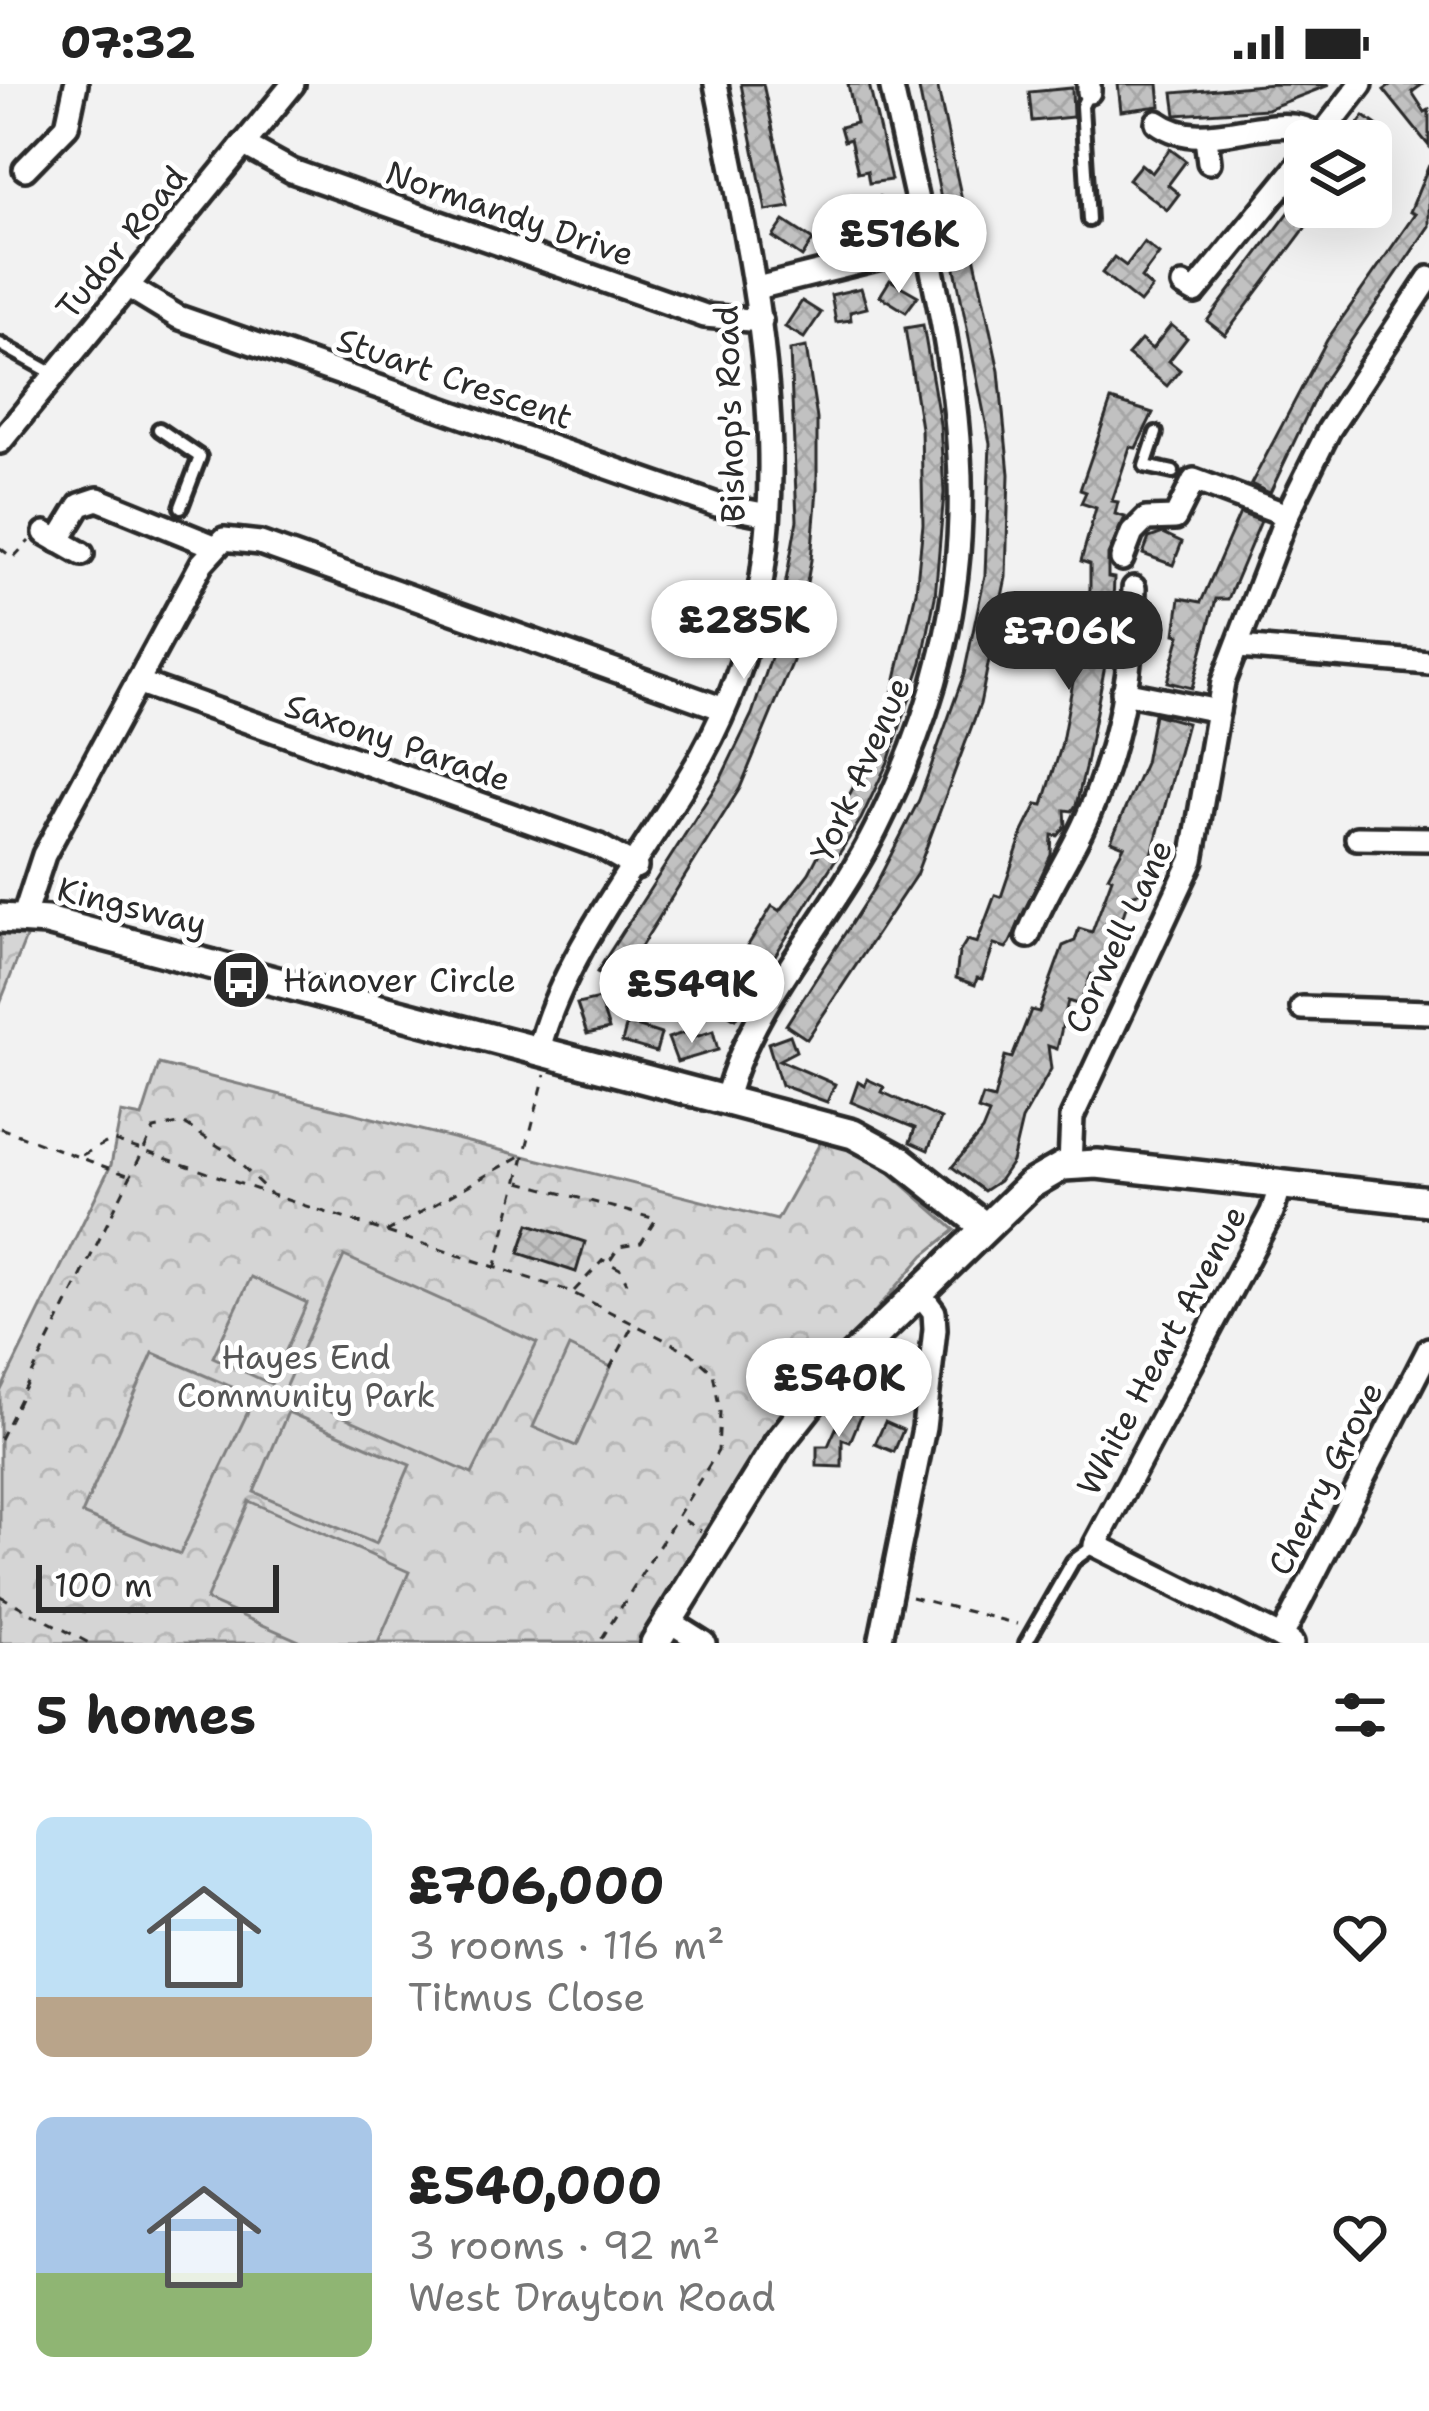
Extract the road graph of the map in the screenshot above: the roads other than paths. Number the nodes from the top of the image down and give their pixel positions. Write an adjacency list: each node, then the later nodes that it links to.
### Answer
1 (76, 84): 13 (street)
2 (293, 84): 11 (street, Tudor Road)
3 (716, 84): 20 (street, Bishop's Road)
4 (891, 84): 16 (street, York Avenue)
5 (1361, 84): 7 (street)
6 (1089, 88): 15 (lane)
7 (1334, 120)
8 (1157, 122): 10 (street)
9 (1284, 128): 10 (street)
10 (1206, 138): 12 (street)
11 (243, 144): 19 (street, Tudor Road); 21 (street, Normandy Drive)
12 (1209, 162)
13 (25, 169)
14 (1284, 183): 18 (street)
15 (1089, 220)
16 (926, 246): 20 (street); 49 (street, York Avenue)
17 (1429, 278): 29 (street, Corwell Lane)
18 (1183, 284)
19 (127, 286): 23 (street, Tudor Road); 28 (street, Stuart Crescent)
20 (757, 288): 21 (street, Bishop's Road)
21 (761, 321): 28 (street, Bishop's Road)
22 (0, 344): 23 (lane)
23 (56, 375): 26 (street, Tudor Road)
24 (159, 430): 30 (lane)
25 (1156, 433): 27 (lane)
26 (0, 442)
27 (1184, 476): 29 (street); 33 (street)
28 (768, 515): 39 (street, Bishop's Road)
29 (1287, 515): 35 (street, Corwell Lane)
30 (178, 518): 31 (street); 32 (street)
31 (214, 547): 37 (street); 39 (street)
32 (82, 554)
33 (1122, 559)
34 (1134, 588): 38 (street)
35 (1238, 647): 36 (street); 40 (street, Corwell Lane)
36 (1429, 663)
37 (137, 682): 43 (street, Saxony Parade); 44 (street)
38 (1123, 692): 40 (street); 45 (street)
39 (724, 709): 43 (street, Bishop's Road)
40 (1218, 711): 50 (street, Corwell Lane)
41 (1358, 838): 42 (street)
42 (1429, 839)
43 (635, 867): 48 (street, Bishop's Road)
44 (12, 917): 48 (street, Kingsway)
45 (1028, 936)
46 (1302, 1009): 47 (street)
47 (1429, 1012)
48 (545, 1052): 49 (street, Kingsway)
49 (726, 1100): 53 (street, Kingsway)
50 (1070, 1165): 51 (street); 53 (street)
51 (1281, 1184): 52 (street); 56 (street, White Heart Avenue)
52 (1429, 1201)
53 (985, 1227): 54 (street)
54 (918, 1291): 57 (street); 60 (street)
55 (1429, 1349): 58 (street, Cherry Grove)
56 (1095, 1545): 58 (street); 61 (lane)
57 (662, 1632): 59 (street)
58 (1287, 1640)
59 (704, 1643)
60 (880, 1643)
61 (1026, 1643)

